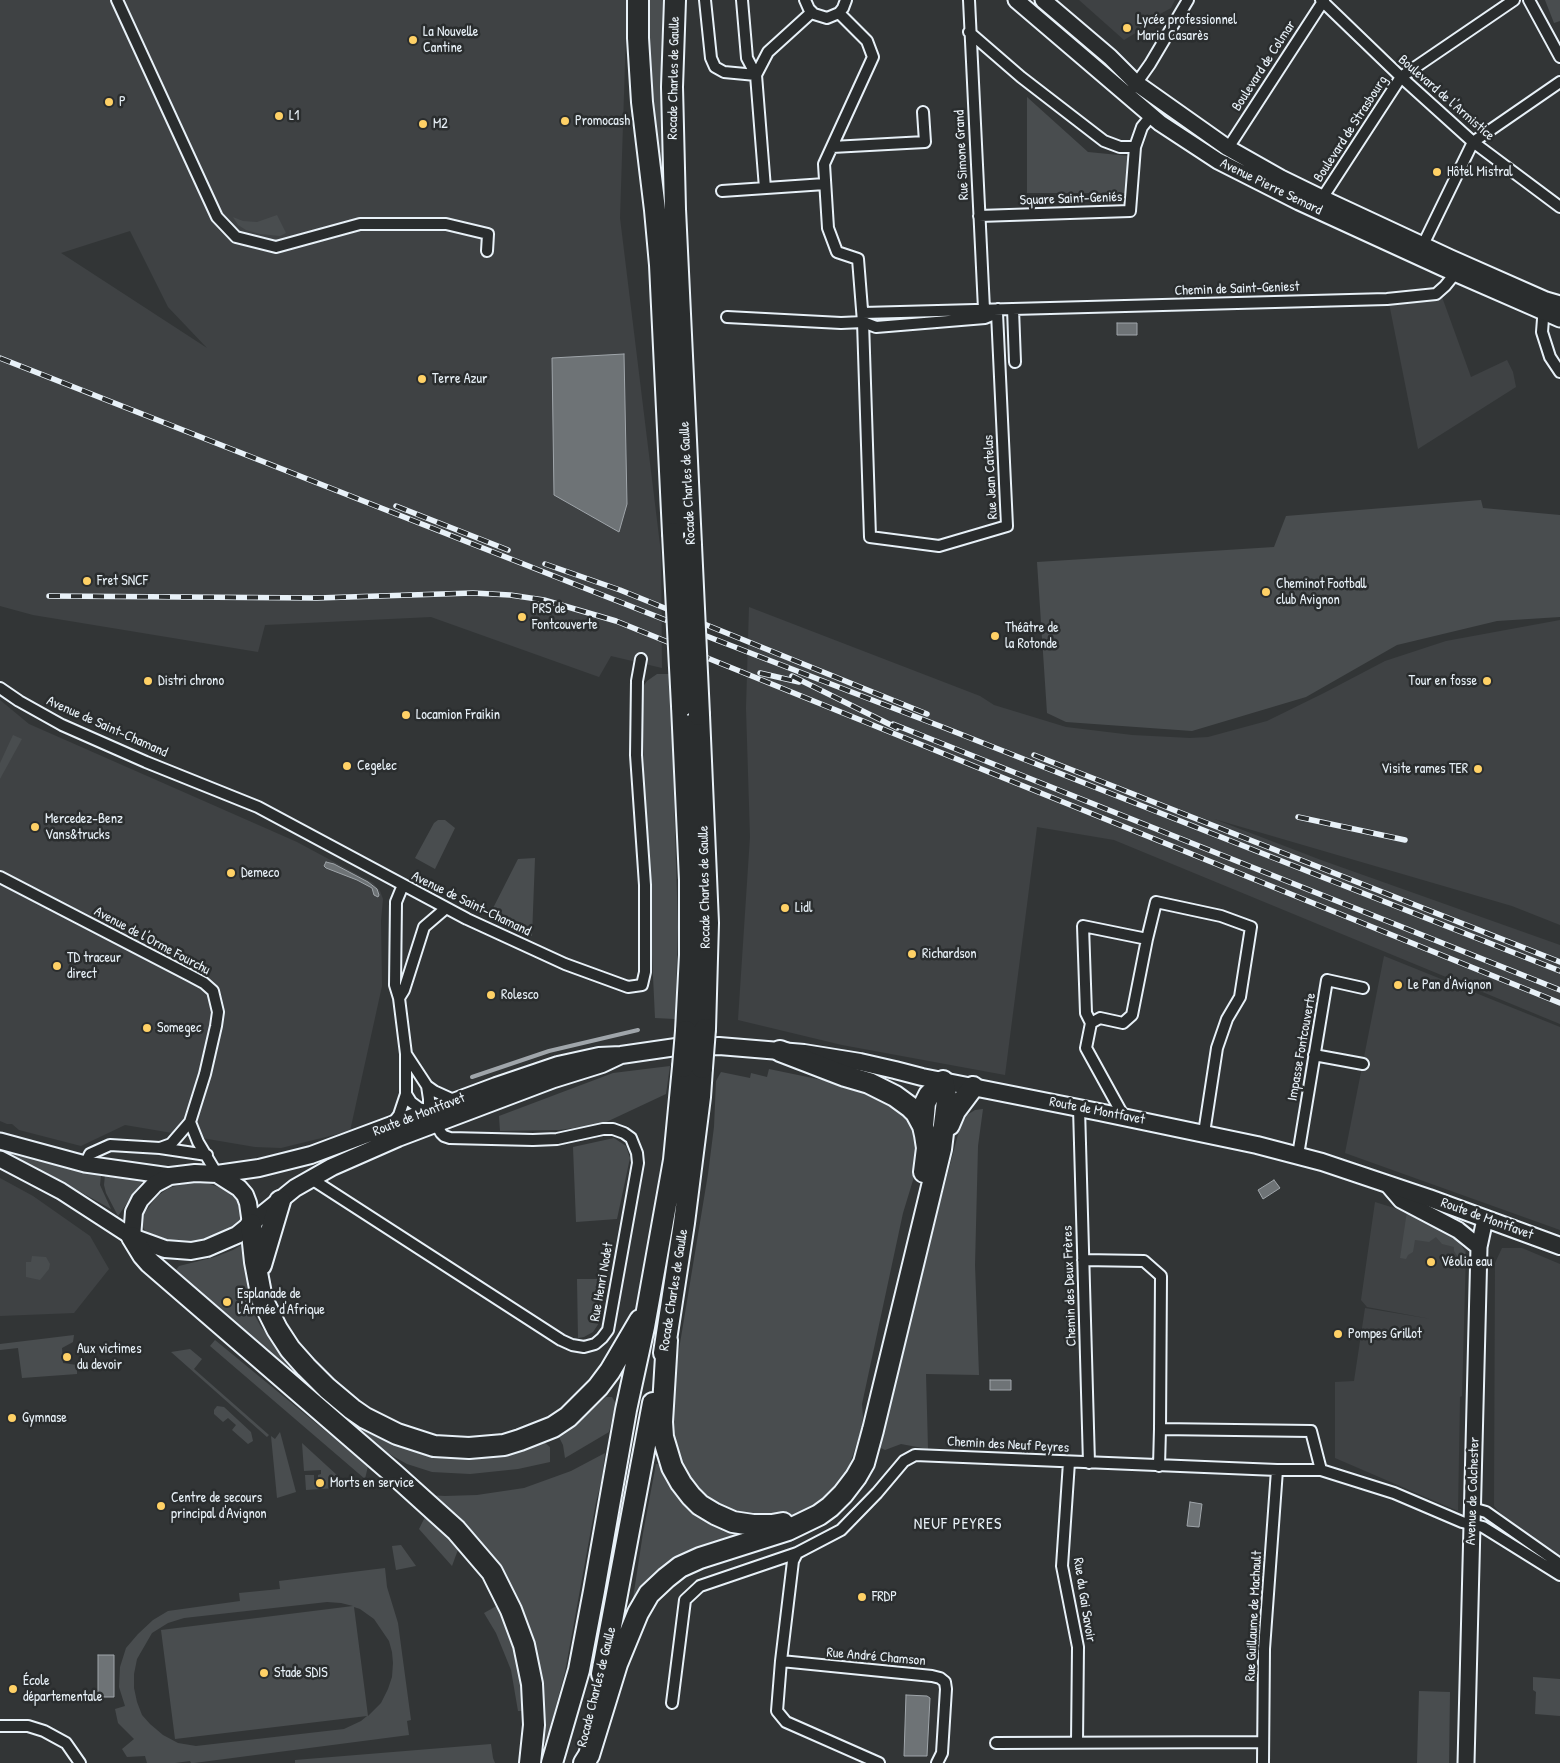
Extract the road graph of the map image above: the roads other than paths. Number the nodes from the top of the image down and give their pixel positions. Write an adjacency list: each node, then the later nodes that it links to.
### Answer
1 (118, 0): 37 (street)
2 (638, 0): 50 (highway, Rocade Charles de Gaulle, bridge)
3 (676, 0): 50 (highway, Rocade Charles de Gaulle, bridge)
4 (705, 0): 19 (street)
5 (742, 0): 19 (street)
6 (806, 0): 15 (street)
7 (846, 0): 16 (street)
8 (968, 0): 17 (street, Rue Simone Grand)
9 (1016, 0): 23 (main road, Avenue Pierre Semard)
10 (1043, 0): 22 (main road, Avenue Pierre Semard)
11 (1188, 0): 22 (street)
12 (1322, 0): 20 (street, Boulevard de l'Armistice); 29 (street, Boulevard de Colmar)
13 (1514, 0): 20 (street, Boulevard de Strasbourg)
14 (1529, 0): 18 (street)
15 (812, 12): 16 (street); 19 (street)
16 (839, 12): 27 (street)
17 (969, 32): 28 (street); 35 (street, Rue Simone Grand)
18 (1560, 57)
19 (756, 75): 31 (street)
20 (1401, 77): 26 (street, Boulevard de l'Armistice); 33 (street, Boulevard de Strasbourg)
21 (1560, 82): 26 (street)
22 (1136, 83): 23 (street); 29 (main road, Avenue Pierre Semard)
23 (1128, 97): 25 (main road, Avenue Pierre Semard)
24 (923, 112): 27 (street)
25 (1151, 116): 28 (street, Square Saint-Geniés); 33 (main road, Avenue Pierre Semard)
26 (1473, 142): 34 (street, Boulevard de l'Armistice); 36 (street)
27 (832, 147): 30 (street)
28 (1135, 147): 35 (street, Square Saint-Geniés)
29 (1228, 148): 33 (main road, Avenue Pierre Semard)
30 (825, 184): 31 (street); 43 (street)
31 (765, 188): 32 (street)
32 (722, 191)
33 (1319, 204): 36 (main road, Avenue Pierre Semard)
34 (1560, 207)
35 (979, 216): 40 (street, Rue Simone Grand)
36 (1420, 250): 38 (main road, Avenue Pierre Semard)
37 (487, 251)
38 (1459, 268): 39 (main road, Avenue Pierre Semard); 41 (street, Chemin de Saint-Geniest)
39 (1550, 305): 45 (main road, Avenue Pierre Semard); 47 (street)
40 (984, 309): 42 (street, Chemin de Saint-Geniest); 43 (street, Chemin de Saint-Geniest)
41 (1014, 309): 42 (street, Chemin de Saint-Geniest); 46 (street)
42 (997, 311): 43 (street, Chemin de Saint-Geniest); 43 (street, Rue Jean Catelas)
43 (863, 317): 44 (street, Chemin de Saint-Geniest)
44 (727, 318)
45 (1560, 319)
46 (1015, 362)
47 (1560, 372)
48 (641, 659): 53 (street, Avenue de Saint-Chamand)
49 (0, 688): 52 (street, Avenue de Saint-Chamand)
50 (690, 710): 63 (highway, Rocade Charles de Gaulle, bridge)
51 (0, 877): 72 (street, Avenue de l'Orme Fourchu)
52 (403, 885): 53 (street, Avenue de Saint-Chamand); 56 (street)
53 (445, 909): 56 (street)
54 (1147, 938): 57 (street); 57 (street); 75 (street)
55 (1363, 988): 61 (street, Impasse Fontcouverte)
56 (399, 998): 59 (street)
57 (1091, 1023): 70 (street)
58 (780, 1051): 60 (main road, Route de Montfavet); 64 (main road, Route de Montfavet); 74 (highway)
59 (406, 1054): 65 (street); 67 (street)
60 (622, 1055): 68 (main road, Route de Montfavet); 71 (main road, Route de Montfavet)
61 (1314, 1055): 62 (street); 80 (street, Impasse Fontcouverte)
62 (1362, 1064)
63 (693, 1068): 95 (highway, Rocade Charles de Gaulle); 96 (highway, Rocade Charles de Gaulle)
64 (943, 1082): 66 (main road, Route de Montfavet); 74 (highway); 78 (highway)
65 (426, 1086): 68 (street); 71 (street)
66 (973, 1087): 69 (main road, Route de Montfavet); 78 (highway)
67 (406, 1094): 71 (street, Rue Henri Nodet); 73 (street)
68 (456, 1101): 71 (main road, Route de Montfavet)
69 (1078, 1108): 70 (main road, Route de Montfavet); 93 (street, Chemin des Deux Frères)
70 (1124, 1117): 75 (main road, Route de Montfavet)
71 (432, 1118): 73 (main road, Route de Montfavet); 85 (main road, Route de Montfavet); 85 (street, Rue Henri Nodet)
72 (190, 1122): 77 (street, Avenue de l'Orme Fourchu); 79 (street)
73 (390, 1126): 83 (main road, Route de Montfavet)
74 (923, 1126): 96 (highway)
75 (1204, 1133): 80 (main road, Route de Montfavet)
76 (0, 1141): 82 (main road)
77 (160, 1148): 79 (street); 82 (street)
78 (941, 1148): 118 (highway)
79 (206, 1155): 83 (street)
80 (1298, 1155): 86 (main road, Route de Montfavet)
81 (0, 1159): 90 (main road)
82 (85, 1164): 84 (main road)
83 (217, 1174): 84 (main road); 89 (main road)
84 (170, 1176): 90 (main road)
85 (310, 1178): 87 (main road, Route de Montfavet)
86 (1389, 1186): 88 (main road, Route de Montfavet); 92 (main road)
87 (280, 1201): 89 (main road, Route de Montfavet); 94 (highway)
88 (1485, 1219): 91 (main road, Route de Montfavet); 92 (main road, Avenue de Colchester)
89 (251, 1224): 90 (main road); 94 (highway)
90 (132, 1237): 115 (highway)
91 (1560, 1246)
92 (1479, 1247): 103 (main road, Avenue de Colchester)
93 (1083, 1260): 97 (street); 99 (street, Chemin des Deux Frères)
94 (258, 1277): 95 (highway)
95 (648, 1307): 116 (highway, Rocade Charles de Gaulle)
96 (667, 1340): 117 (highway, Rocade Charles de Gaulle)
97 (1160, 1429): 100 (street); 102 (street)
98 (1069, 1462): 99 (street, Chemin des Neuf Peyres); 105 (street, Chemin des Neuf Peyres); 111 (street, Rue du Gai Savoir)
99 (1089, 1463): 100 (street, Chemin des Neuf Peyres)
100 (1159, 1466): 101 (street, Chemin des Neuf Peyres)
101 (1277, 1470): 102 (street, Chemin des Neuf Peyres); 112 (street, Rue Guillaume de Machault)
102 (1321, 1470): 104 (street, Chemin des Neuf Peyres)
103 (1472, 1508): 104 (main road, Avenue de Colchester); 106 (street)
104 (1472, 1524): 107 (street, Chemin des Neuf Peyres); 122 (main road, Avenue de Colchester)
105 (797, 1554): 108 (street); 109 (street, Chemin des Neuf Peyres)
106 (1560, 1564)
107 (1560, 1575)
108 (781, 1661): 119 (street); 120 (street, Rue André Chamson)
109 (672, 1703)
110 (0, 1726): 114 (street)
111 (1077, 1742): 112 (street); 113 (street)
112 (1263, 1742): 121 (street, Rue Guillaume de Machault)
113 (996, 1743)
114 (80, 1763)
115 (530, 1763)
116 (552, 1763)
117 (578, 1763)
118 (584, 1763)
119 (880, 1763)
120 (937, 1763)
121 (1262, 1763)
122 (1466, 1763)

